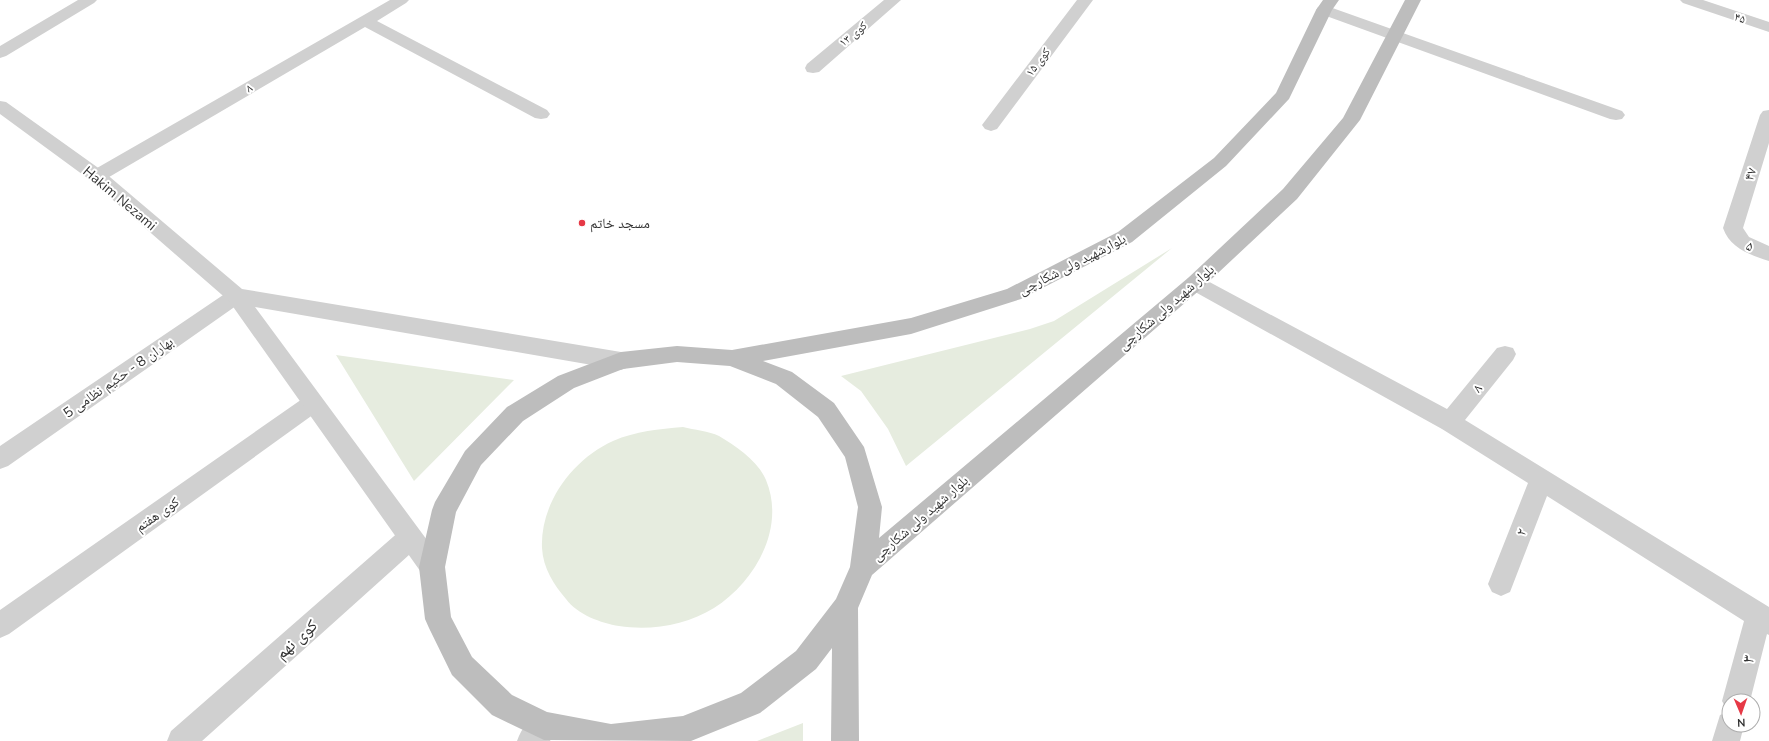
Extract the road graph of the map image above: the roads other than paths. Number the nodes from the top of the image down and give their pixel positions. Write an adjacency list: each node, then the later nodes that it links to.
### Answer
1 (90, 0): 11 (street)
2 (401, 0): 8 (street, ۸)
3 (893, 0): 12 (street, کوی ۱۳)
4 (1084, 0): 17 (street, کوی ۱۵)
5 (1413, 0): 10 (main road, بلوار شهید ولی شکارچی)
6 (1688, 0): 9 (street, ۴۵)
7 (1328, 5): 10 (street); 24 (main road, بلوارشهید ولی شکارچی)
8 (365, 20): 14 (street); 18 (street, ۸)
9 (1769, 27)
10 (1395, 36): 16 (street); 21 (main road, بلوار شهید ولی شکارچی)
11 (0, 53)
12 (813, 68)
13 (0, 106): 18 (street, Hakim Nezami)
14 (541, 114)
15 (1769, 115): 19 (street, ۴۷)
16 (1616, 116)
17 (991, 125)
18 (97, 176): 22 (street, Hakim Nezami)
19 (1734, 234): 20 (street, ۵)
20 (1769, 254)
21 (1195, 283): 27 (street); 31 (main road, بلوار شهید ولی شکارچی)
22 (236, 296): 25 (street); 26 (street, Hakim Nezami); 28 (street, بهاران 8 - حکیم نظامی 5)
23 (1505, 354): 27 (street, ۸)
24 (732, 358): 25 (main road); 31 (main road)
25 (621, 361): 32 (main road)
26 (313, 403): 30 (street, Hakim Nezami); 36 (street, کوی هفتم)
27 (1450, 422): 29 (street)
28 (0, 459)
29 (1541, 480): 33 (street, ۲); 35 (street)
30 (410, 538): 32 (street, Hakim Nezami); 39 (street, کوی نهم)
31 (863, 567): 34 (main road)
32 (432, 568): 38 (main road)
33 (1502, 584)
34 (846, 608): 38 (main road); 40 (main road)
35 (1764, 619): 37 (street, ۳)
36 (0, 625)
37 (1739, 693)
38 (543, 736)
39 (182, 741)
40 (845, 741)

